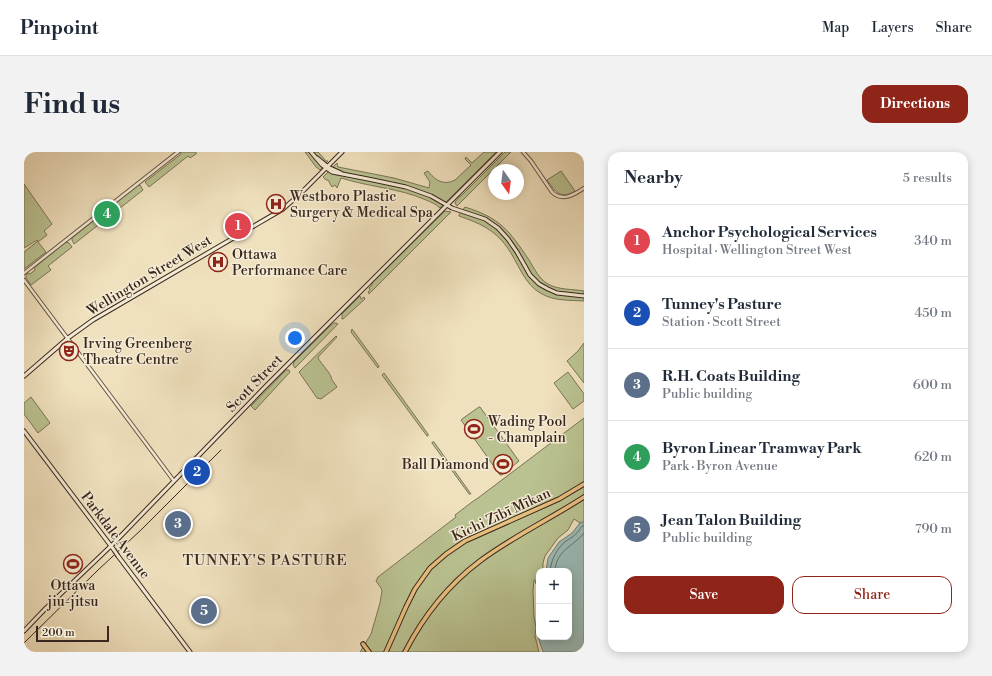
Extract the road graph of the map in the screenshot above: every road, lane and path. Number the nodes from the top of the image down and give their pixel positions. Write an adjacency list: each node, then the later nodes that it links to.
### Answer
1 (178, 152): 9 (street)
2 (342, 152): 6 (main road, Wellington Street West)
3 (500, 152): 8 (main road, Scott Street)
4 (523, 152): 7 (street)
5 (312, 154): 6 (main road)
6 (327, 168): 8 (main road); 12 (main road, Wellington Street West)
7 (584, 188)
8 (448, 206): 11 (main road); 15 (main road, Scott Street)
9 (24, 273)
10 (24, 280): 12 (street)
11 (584, 296)
12 (68, 338): 13 (main road, Wellington Street West); 15 (street)
13 (24, 376)
14 (24, 431): 18 (main road, Parkdale Avenue)
15 (174, 481): 18 (main road, Scott Street)
16 (584, 484): 23 (highway, Kichi Zībī Mīkan)
17 (584, 497): 24 (highway, Kichi Zībī Mīkan)
18 (110, 546): 19 (main road, Scott Street); 21 (main road, Parkdale Avenue, bridge)
19 (24, 631)
20 (363, 644): 22 (highway)
21 (190, 652)
22 (369, 652)
23 (385, 652)
24 (405, 652)

